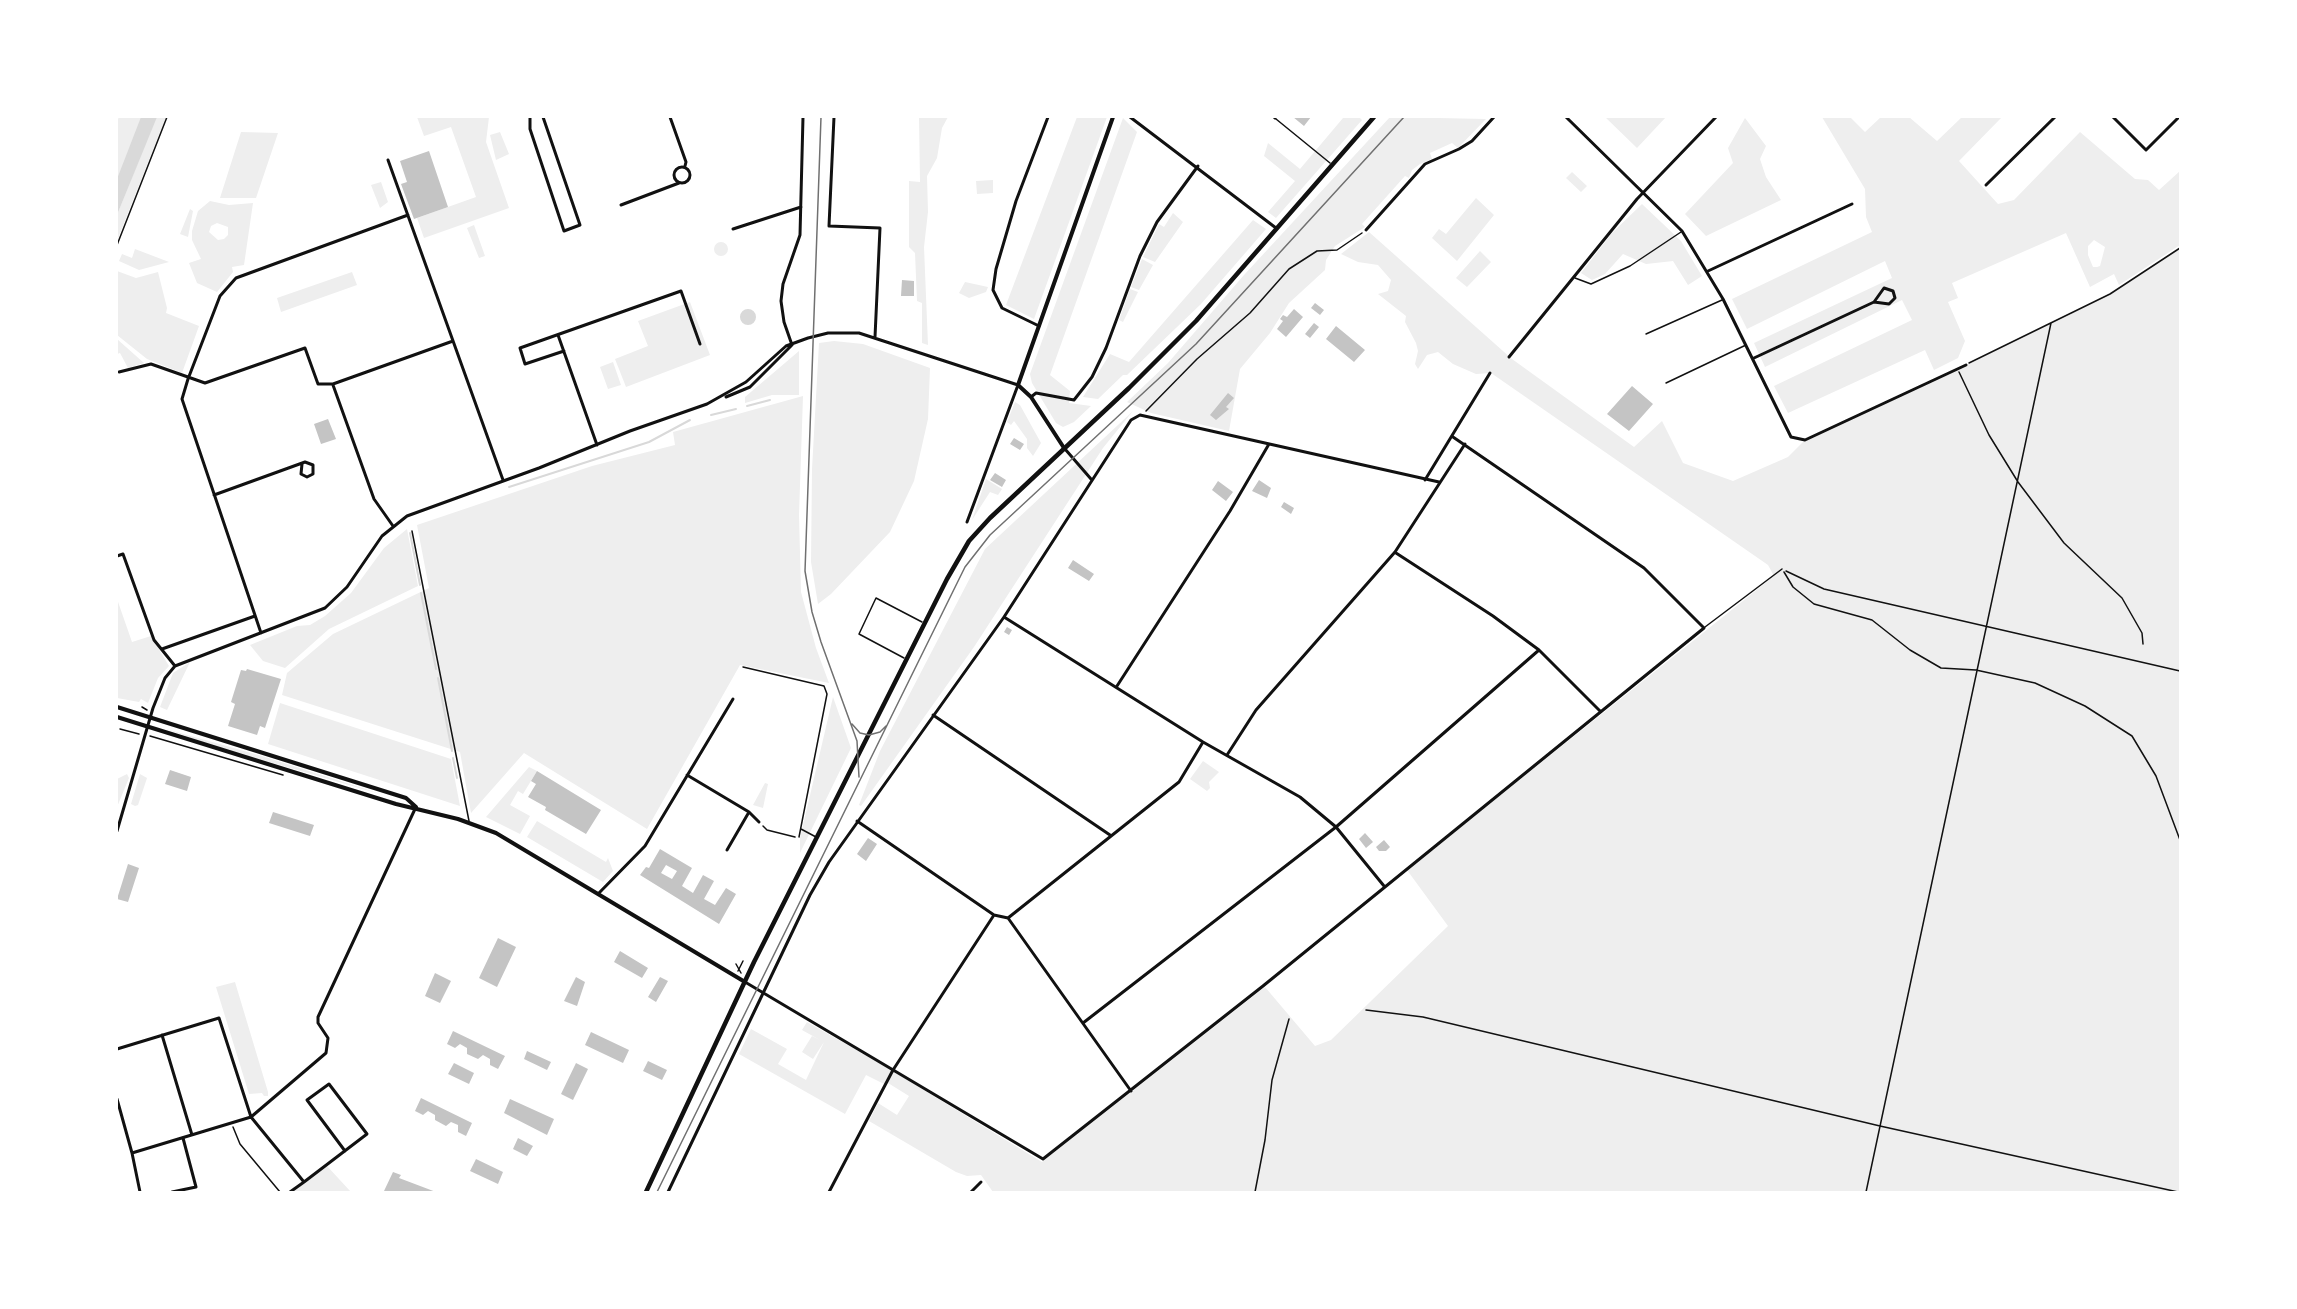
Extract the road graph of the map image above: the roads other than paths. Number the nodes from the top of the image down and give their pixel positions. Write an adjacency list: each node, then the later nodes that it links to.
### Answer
1 (530, 117): 2 (street)
2 (543, 117)
3 (670, 117): 20 (street)
4 (803, 117): 26 (street)
5 (834, 117): 39 (street)
6 (1048, 117): 36 (street)
7 (1113, 117): 36 (street)
8 (1130, 117): 19 (street)
9 (1374, 117): 18 (main road)
10 (1494, 117): 30 (street)
11 (1566, 117): 23 (street)
12 (1716, 117): 23 (street)
13 (2055, 117): 22 (street)
14 (2113, 117): 15 (street)
15 (2179, 117)
16 (1274, 118): 18 (lane)
17 (388, 160): 27 (street)
18 (1332, 164): 28 (main road)
19 (1198, 166): 28 (street); 54 (street)
20 (685, 167): 21 (street); 21 (street)
21 (679, 183): 25 (street)
22 (1986, 185)
23 (1644, 192): 31 (street); 33 (street)
24 (1852, 204): 32 (street)
25 (621, 206)
26 (801, 207): 29 (street); 42 (street)
27 (408, 215): 40 (street); 50 (street)
28 (1276, 228): 60 (main road)
29 (734, 229)
30 (1366, 230)
31 (1682, 231): 32 (street); 33 (lane)
32 (1708, 271): 34 (street)
33 (1572, 277): 45 (street)
34 (1723, 299): 37 (lane); 43 (street)
35 (1874, 302): 35 (street); 46 (street)
36 (1039, 326): 53 (street)
37 (1646, 334)
38 (558, 335): 41 (street); 44 (street); 44 (street)
39 (875, 337): 42 (street); 53 (street)
40 (453, 341): 52 (street); 64 (street)
41 (700, 344)
42 (792, 345): 55 (street); 55 (street)
43 (1747, 345): 46 (street); 51 (lane)
44 (564, 351): 59 (street)
45 (1509, 357)
46 (1754, 358): 47 (street)
47 (1966, 365)
48 (119, 372): 50 (street)
49 (1490, 373): 56 (street)
50 (188, 379): 52 (street); 66 (street)
51 (1666, 383)
52 (333, 384): 68 (street)
53 (1018, 385): 54 (street); 67 (street)
54 (1031, 397): 60 (street)
55 (720, 398): 59 (street)
56 (1453, 437): 58 (street); 63 (street)
57 (1270, 444): 62 (street); 63 (street); 83 (street)
58 (1465, 444): 65 (street); 76 (street)
59 (597, 445): 64 (street)
60 (1064, 448): 62 (street); 75 (main road)
61 (302, 464): 61 (street); 66 (street)
62 (1091, 479): 74 (street)
63 (1425, 480): 65 (street)
64 (503, 481): 68 (street)
65 (1439, 482): 70 (street)
66 (214, 495): 73 (street)
67 (967, 522)
68 (393, 526): 77 (street)
69 (412, 531): 97 (lane)
70 (1395, 552): 79 (street); 92 (street)
71 (117, 556): 78 (street)
72 (1782, 569): 76 (lane)
73 (255, 616): 77 (street); 78 (street)
74 (1004, 617): 83 (street); 87 (street)
75 (925, 623): 80 (main road); 80 (lane)
76 (1704, 628): 86 (street)
77 (261, 633): 81 (street)
78 (162, 649): 81 (street)
79 (1539, 650): 86 (street); 99 (street)
80 (908, 659): 104 (main road)
81 (175, 666): 89 (street)
82 (742, 667): 100 (lane)
83 (1117, 686): 91 (street)
84 (733, 699): 93 (street)
85 (117, 707): 89 (street)
86 (1600, 711): 106 (street)
87 (933, 714): 96 (street); 102 (street)
88 (117, 717): 90 (street)
89 (151, 718): 90 (street); 94 (street)
90 (148, 728): 94 (street); 101 (street)
91 (1203, 742): 92 (street); 102 (street)
92 (1227, 755): 99 (street)
93 (687, 775): 95 (street); 107 (street)
94 (416, 807): 97 (street); 118 (street)
95 (749, 812): 98 (street); 105 (street)
96 (857, 821): 108 (street); 111 (street)
97 (469, 822): 107 (street)
98 (759, 822)
99 (1336, 827): 106 (street); 112 (street)
100 (801, 828): 103 (lane); 104 (lane)
101 (117, 831)
102 (1110, 835): 109 (street)
103 (799, 837)
104 (818, 838): 110 (main road)
105 (727, 850)
106 (1384, 886): 116 (street)
107 (598, 894): 110 (street)
108 (994, 915): 109 (street); 115 (street)
109 (1008, 918): 112 (street)
110 (745, 982): 111 (street); 128 (main road)
111 (764, 994): 115 (street); 129 (street)
112 (1083, 1023): 116 (street)
113 (162, 1035): 114 (street); 118 (street); 119 (street)
114 (117, 1049)
115 (893, 1070): 116 (street); 130 (street)
116 (1131, 1091)
117 (117, 1099): 122 (street)
118 (251, 1117): 119 (street); 123 (street)
119 (192, 1135): 120 (street)
120 (183, 1138): 122 (street); 126 (street)
121 (345, 1150): 121 (street); 123 (street)
122 (132, 1153): 125 (street)
123 (304, 1182): 127 (street)
124 (981, 1182): 131 (street)
125 (140, 1192)
126 (172, 1192)
127 (290, 1192)
128 (646, 1192)
129 (668, 1192)
130 (829, 1192)
131 (971, 1192)

